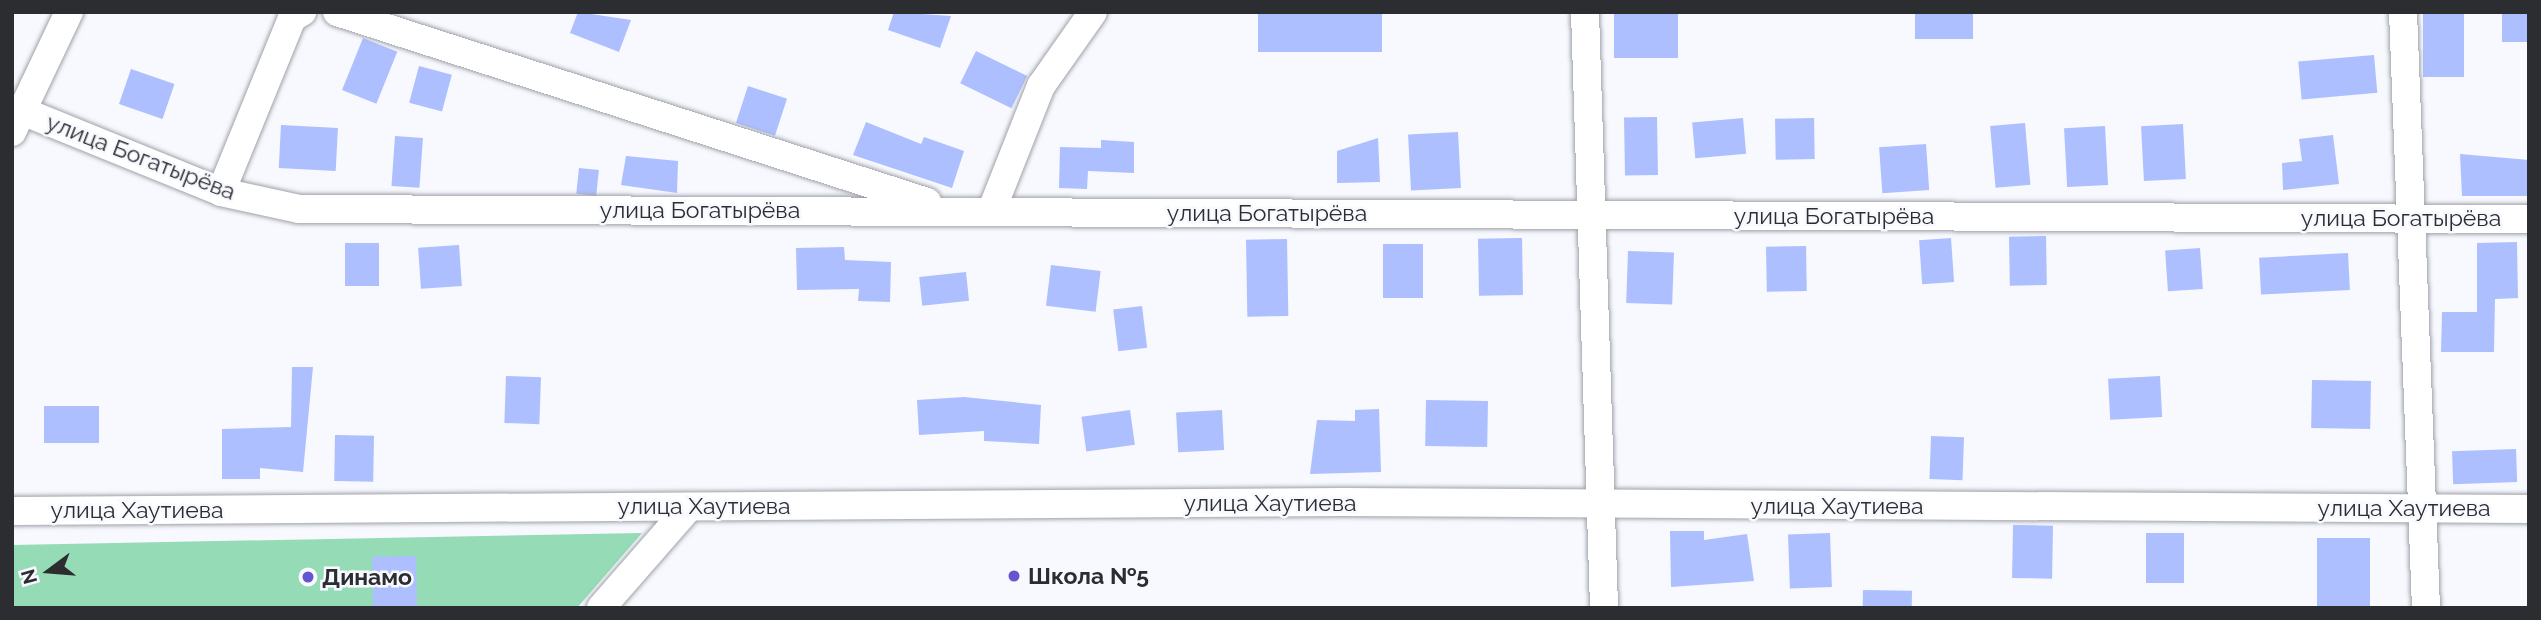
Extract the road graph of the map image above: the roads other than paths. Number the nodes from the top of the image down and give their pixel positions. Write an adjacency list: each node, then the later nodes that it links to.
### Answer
1 (69, 12): 7 (street)
2 (302, 12): 8 (street)
3 (337, 12): 9 (street)
4 (1093, 12): 10 (street)
5 (1585, 12): 11 (street)
6 (2403, 12): 12 (street)
7 (17, 122): 8 (street, улица Богатырёва)
8 (221, 192): 9 (street, улица Богатырёва)
9 (953, 211): 10 (street, улица Богатырёва)
10 (991, 212): 11 (street, улица Богатырёва)
11 (1594, 215): 12 (street, улица Богатырёва); 14 (street)
12 (2407, 218): 13 (street, улица Богатырёва); 16 (street)
13 (2529, 219)
14 (1601, 505): 15 (street, улица Хаутиева); 16 (street, улица Хаутиева); 20 (street)
15 (689, 507): 18 (street, улица Хаутиева); 19 (street)
16 (2420, 508): 17 (street, улица Хаутиева); 21 (street)
17 (2529, 509)
18 (12, 511)
19 (601, 608)
20 (1604, 608)
21 (2426, 608)

